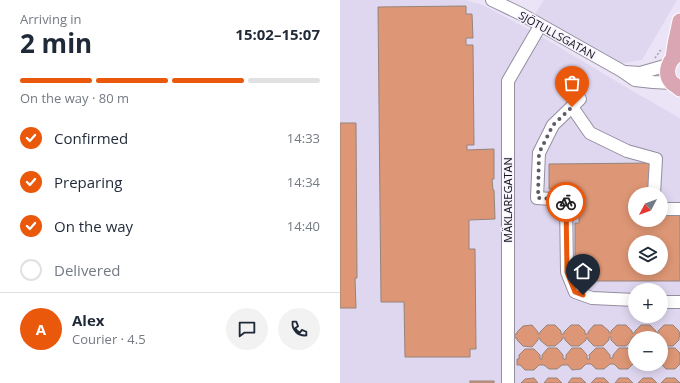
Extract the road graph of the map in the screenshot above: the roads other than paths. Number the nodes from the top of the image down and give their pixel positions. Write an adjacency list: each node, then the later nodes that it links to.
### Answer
1 (492, 0): 3 (street, SJÖTULLSGATAN)
2 (680, 21): 4 (main road)
3 (540, 26): 5 (street, SJÖTULLSGATAN); 13 (street, MÄKLAREGATAN)
4 (668, 57): 5 (street, SJÖTULLSGATAN); 6 (main road)
5 (622, 71): 6 (street, SJÖTULLSGATAN)
6 (676, 86)
7 (654, 187): 10 (street)
8 (668, 209): 9 (street)
9 (680, 209)
10 (628, 300)
11 (668, 302): 12 (street)
12 (680, 302)
13 (508, 383)

